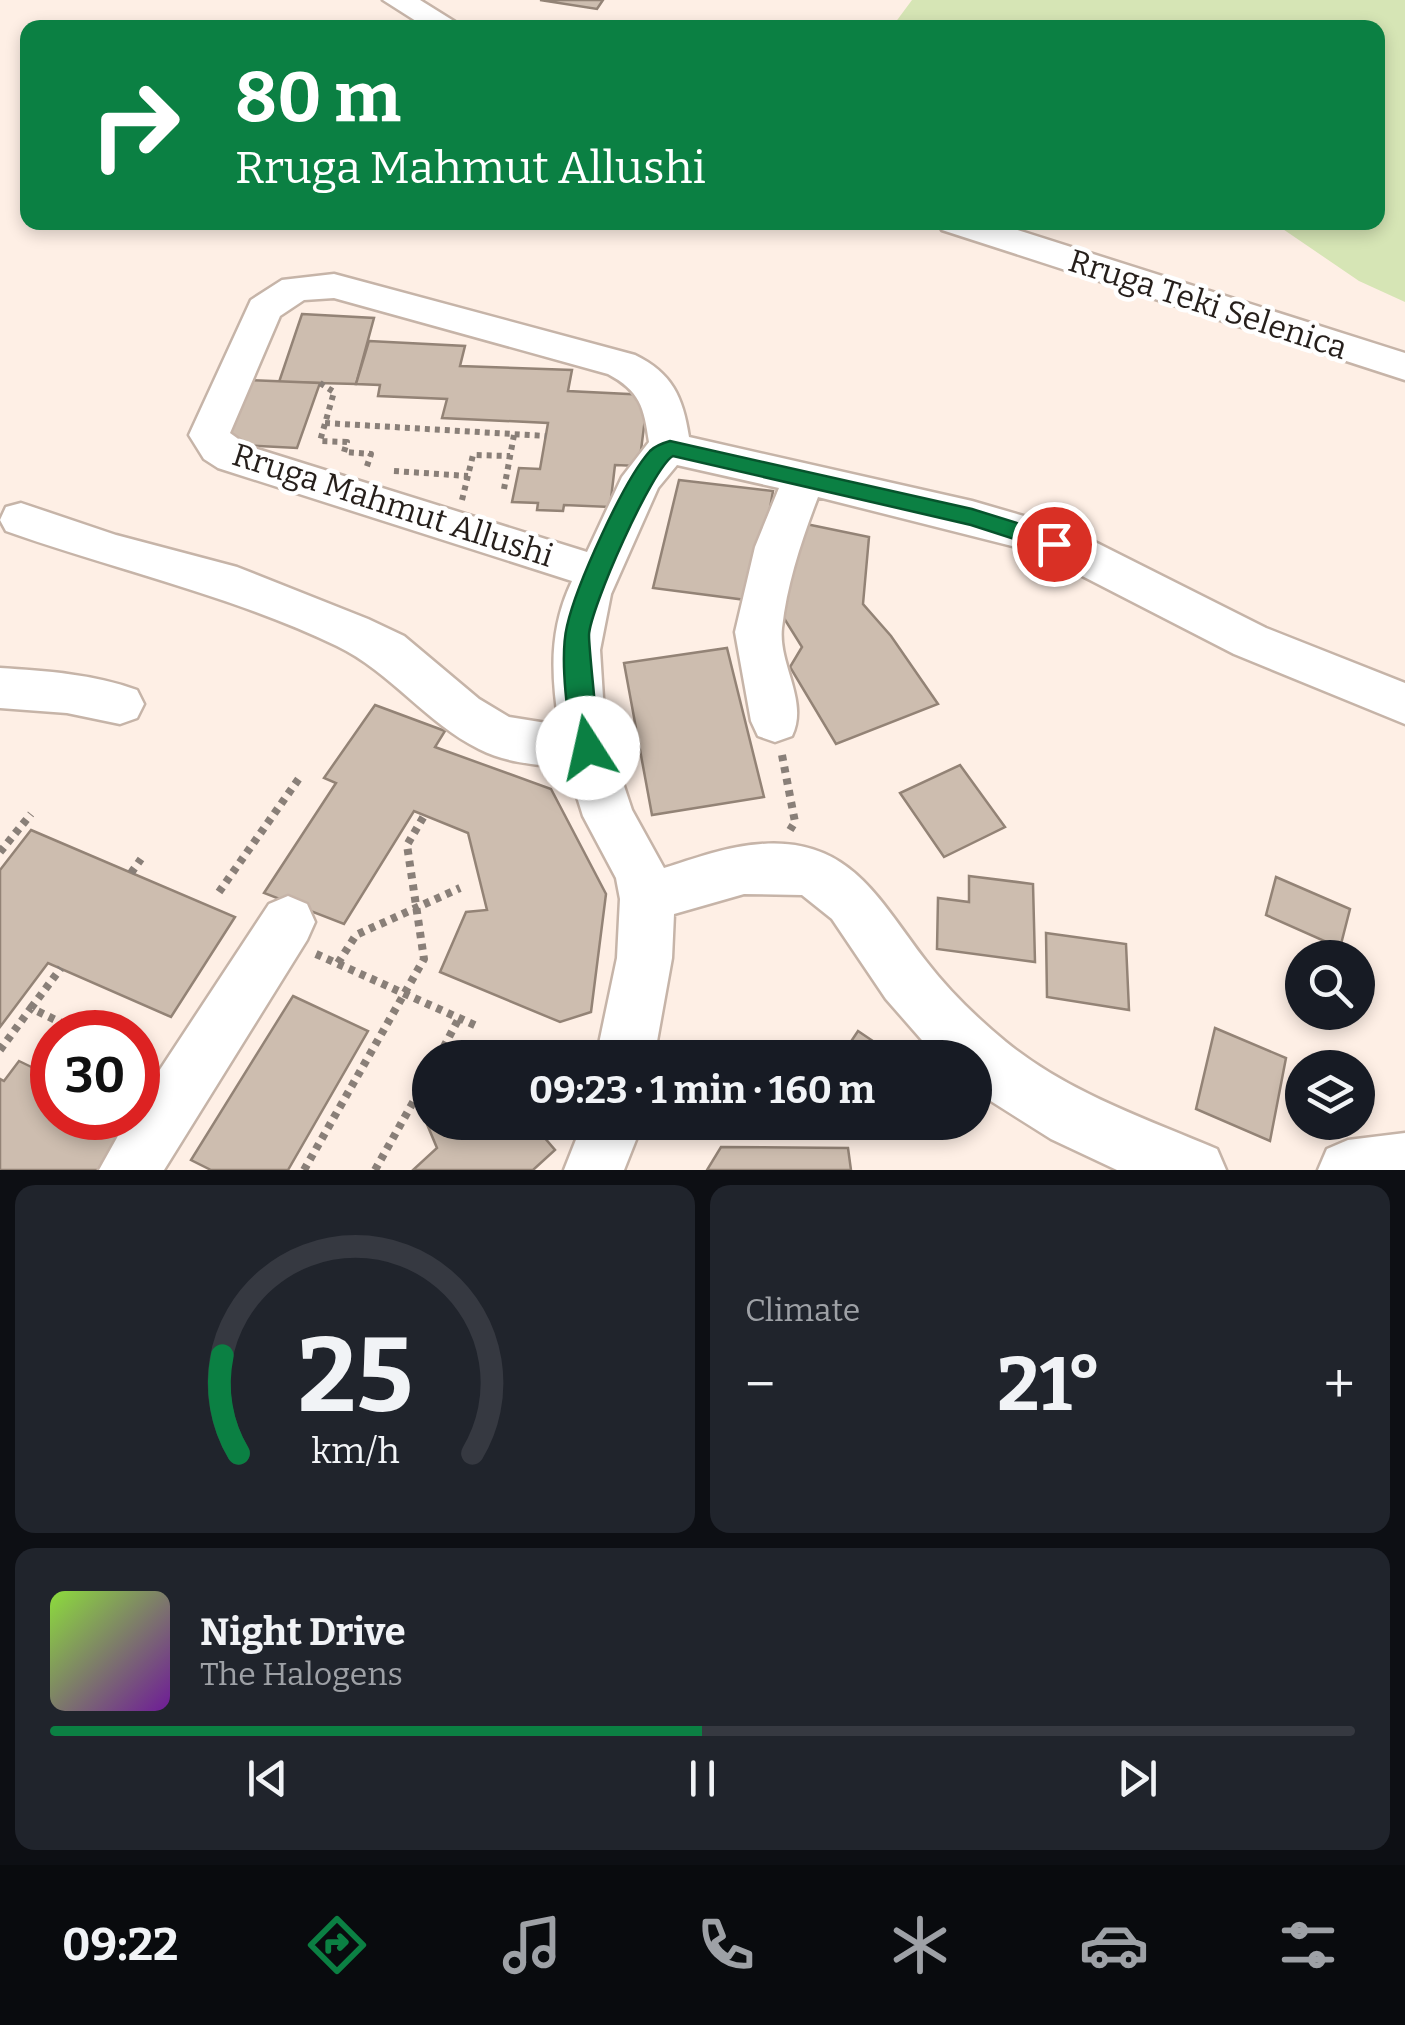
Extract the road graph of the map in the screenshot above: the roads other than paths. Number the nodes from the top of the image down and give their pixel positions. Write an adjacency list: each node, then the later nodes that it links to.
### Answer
1 (398, 0): 2 (street)
2 (435, 20)
3 (979, 230): 4 (street, Rruga Teki Selenica)
4 (1405, 367)
5 (670, 448): 6 (street); 8 (street, Rruga Mahmut Allushi); 8 (street, Rruga Mahmut Allushi)
6 (804, 478): 11 (street); 12 (street)
7 (21, 519): 13 (street)
8 (600, 574): 13 (street, Rruga Mahmut Allushi)
9 (0, 688): 10 (street)
10 (120, 704)
11 (1405, 704)
12 (775, 721)
13 (588, 748): 14 (street, Rruga Mahmut Allushi)
14 (648, 898): 16 (street, Rruga Mahmut Allushi); 21 (street)
15 (282, 929): 19 (street)
16 (628, 1040)
17 (606, 1140): 20 (street)
18 (1405, 1163): 22 (street)
19 (129, 1170)
20 (594, 1170)
21 (1196, 1170)
22 (1348, 1170)

